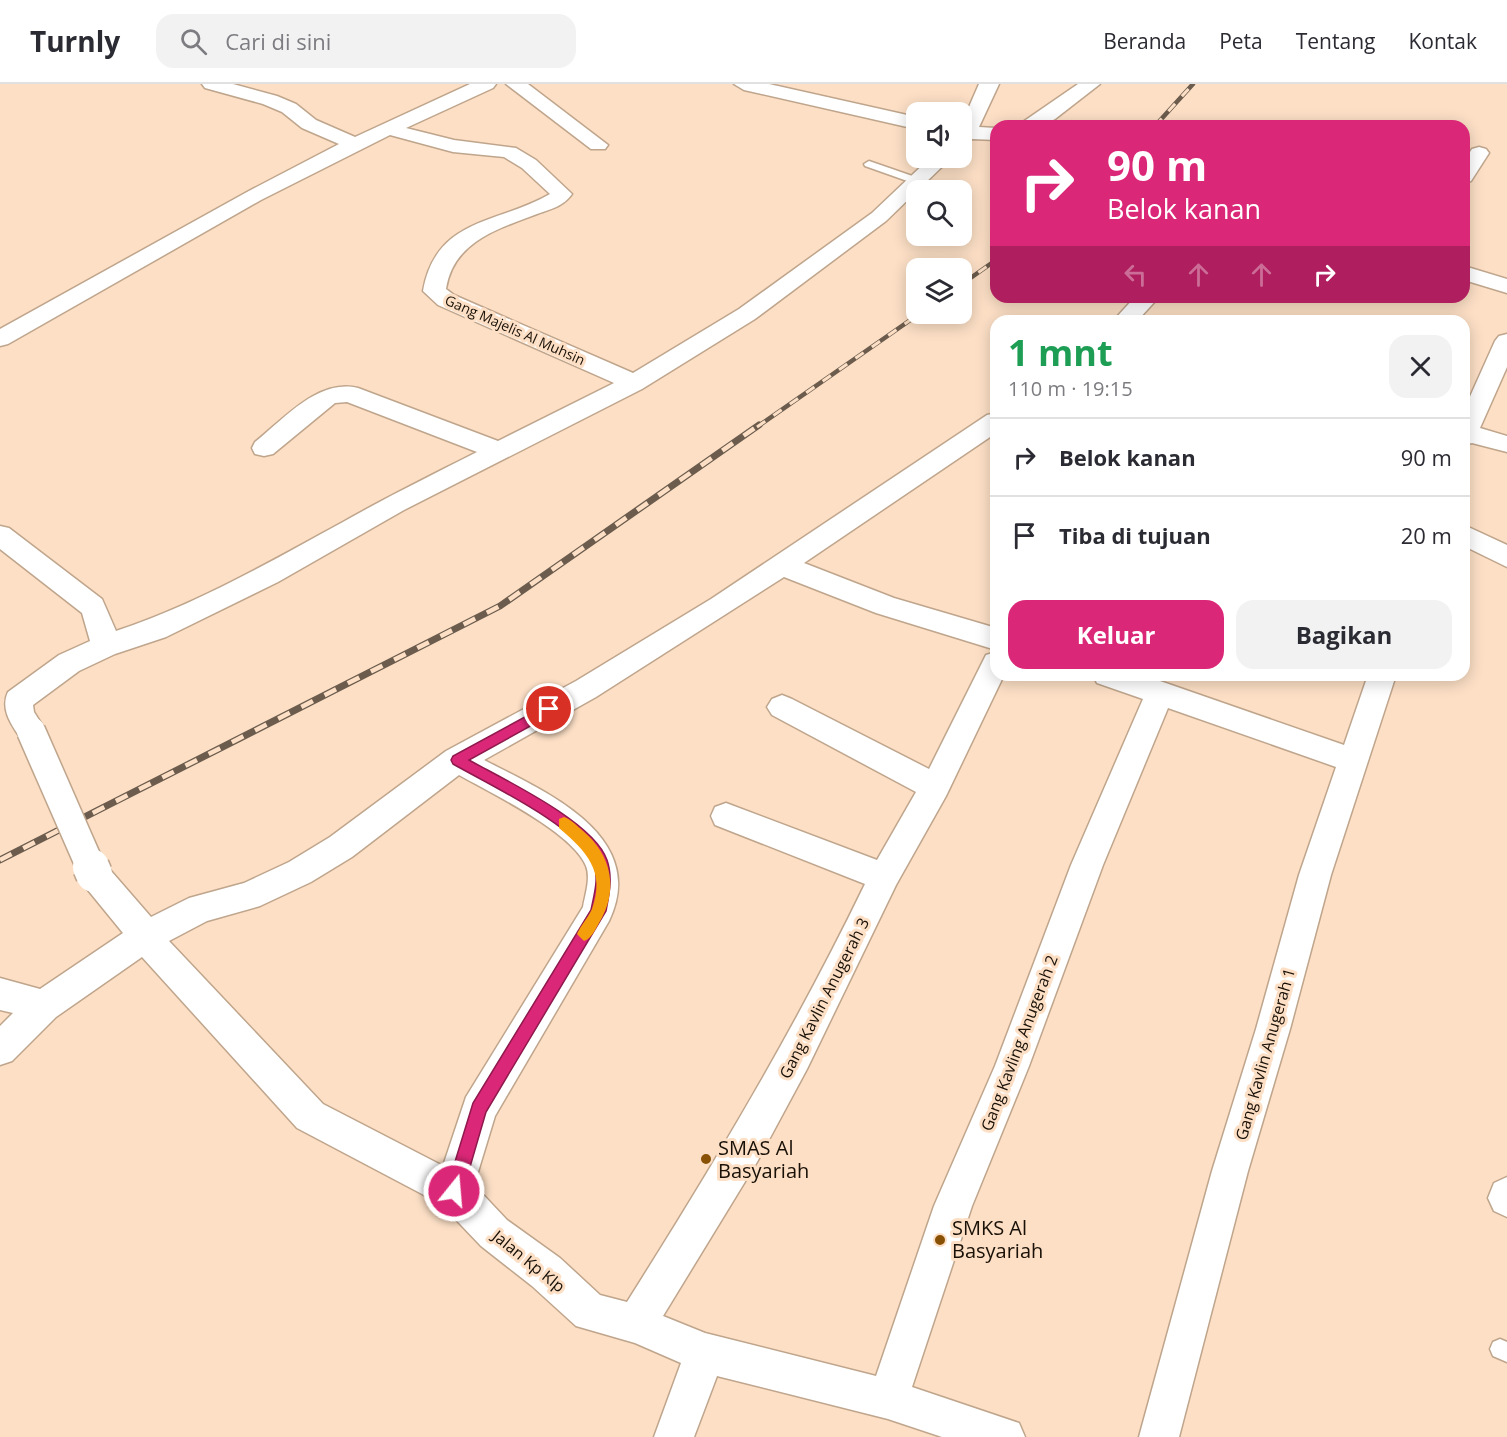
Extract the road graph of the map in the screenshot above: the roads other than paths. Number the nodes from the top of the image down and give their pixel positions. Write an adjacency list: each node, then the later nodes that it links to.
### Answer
1 (212, 84): 13 (street)
2 (486, 84): 10 (street)
3 (516, 84): 14 (street)
4 (989, 84): 7 (street)
5 (1090, 84): 8 (street)
6 (757, 85): 9 (street)
7 (972, 117)
8 (1039, 120)
9 (906, 121)
10 (388, 129): 13 (street); 28 (street, Gang Majelis Al Muhsin)
11 (990, 134): 12 (street)
12 (972, 135)
13 (355, 144): 26 (street)
14 (598, 145)
15 (1479, 153): 17 (street)
16 (869, 164): 19 (lane)
17 (1470, 167)
18 (931, 168): 20 (street)
19 (914, 180)
20 (918, 180)
21 (906, 191): 28 (street)
22 (1470, 275): 23 (street)
23 (1507, 286)
24 (1142, 303): 25 (street)
25 (1130, 315)
26 (0, 339)
27 (1507, 341): 29 (street)
28 (634, 383): 34 (street)
29 (1470, 418)
30 (990, 425): 38 (street)
31 (1470, 426): 32 (street)
32 (1507, 444)
33 (264, 448): 34 (street)
34 (500, 451): 40 (street)
35 (0, 535): 40 (street)
36 (1470, 537): 37 (street)
37 (1507, 557)
38 (782, 565): 39 (street); 47 (street)
39 (990, 637)
40 (105, 646): 45 (street)
41 (990, 675): 49 (street, Gang Kavlin Anugerah 3)
42 (1126, 681): 44 (street)
43 (1380, 681): 48 (street, Gang Kavlin Anugerah 1)
44 (1160, 692): 48 (street); 59 (street, Gang Kavling Anugerah 2)
45 (9, 703): 52 (street, bridge)
46 (782, 706): 49 (street)
47 (457, 760): 52 (street); 56 (street)
48 (1353, 761): 62 (street, Gang Kavlin Anugerah 1)
49 (935, 787): 51 (street, Gang Kavlin Anugerah 3)
50 (726, 816): 51 (street)
51 (884, 877): 57 (street, Gang Kavlin Anugerah 3)
52 (146, 936): 54 (street); 56 (street, Jalan Kp Klp)
53 (0, 994): 54 (street)
54 (44, 1006): 55 (street)
55 (0, 1049)
56 (454, 1191): 57 (street, Jalan Kp Klp)
57 (636, 1324): 58 (street, Jalan Kp Klp)
58 (705, 1353): 59 (street, Jalan Kp Klp); 60 (street)
59 (888, 1398): 61 (street, Jalan Kp Klp)
60 (674, 1437)
61 (1005, 1437)
62 (1159, 1437)

